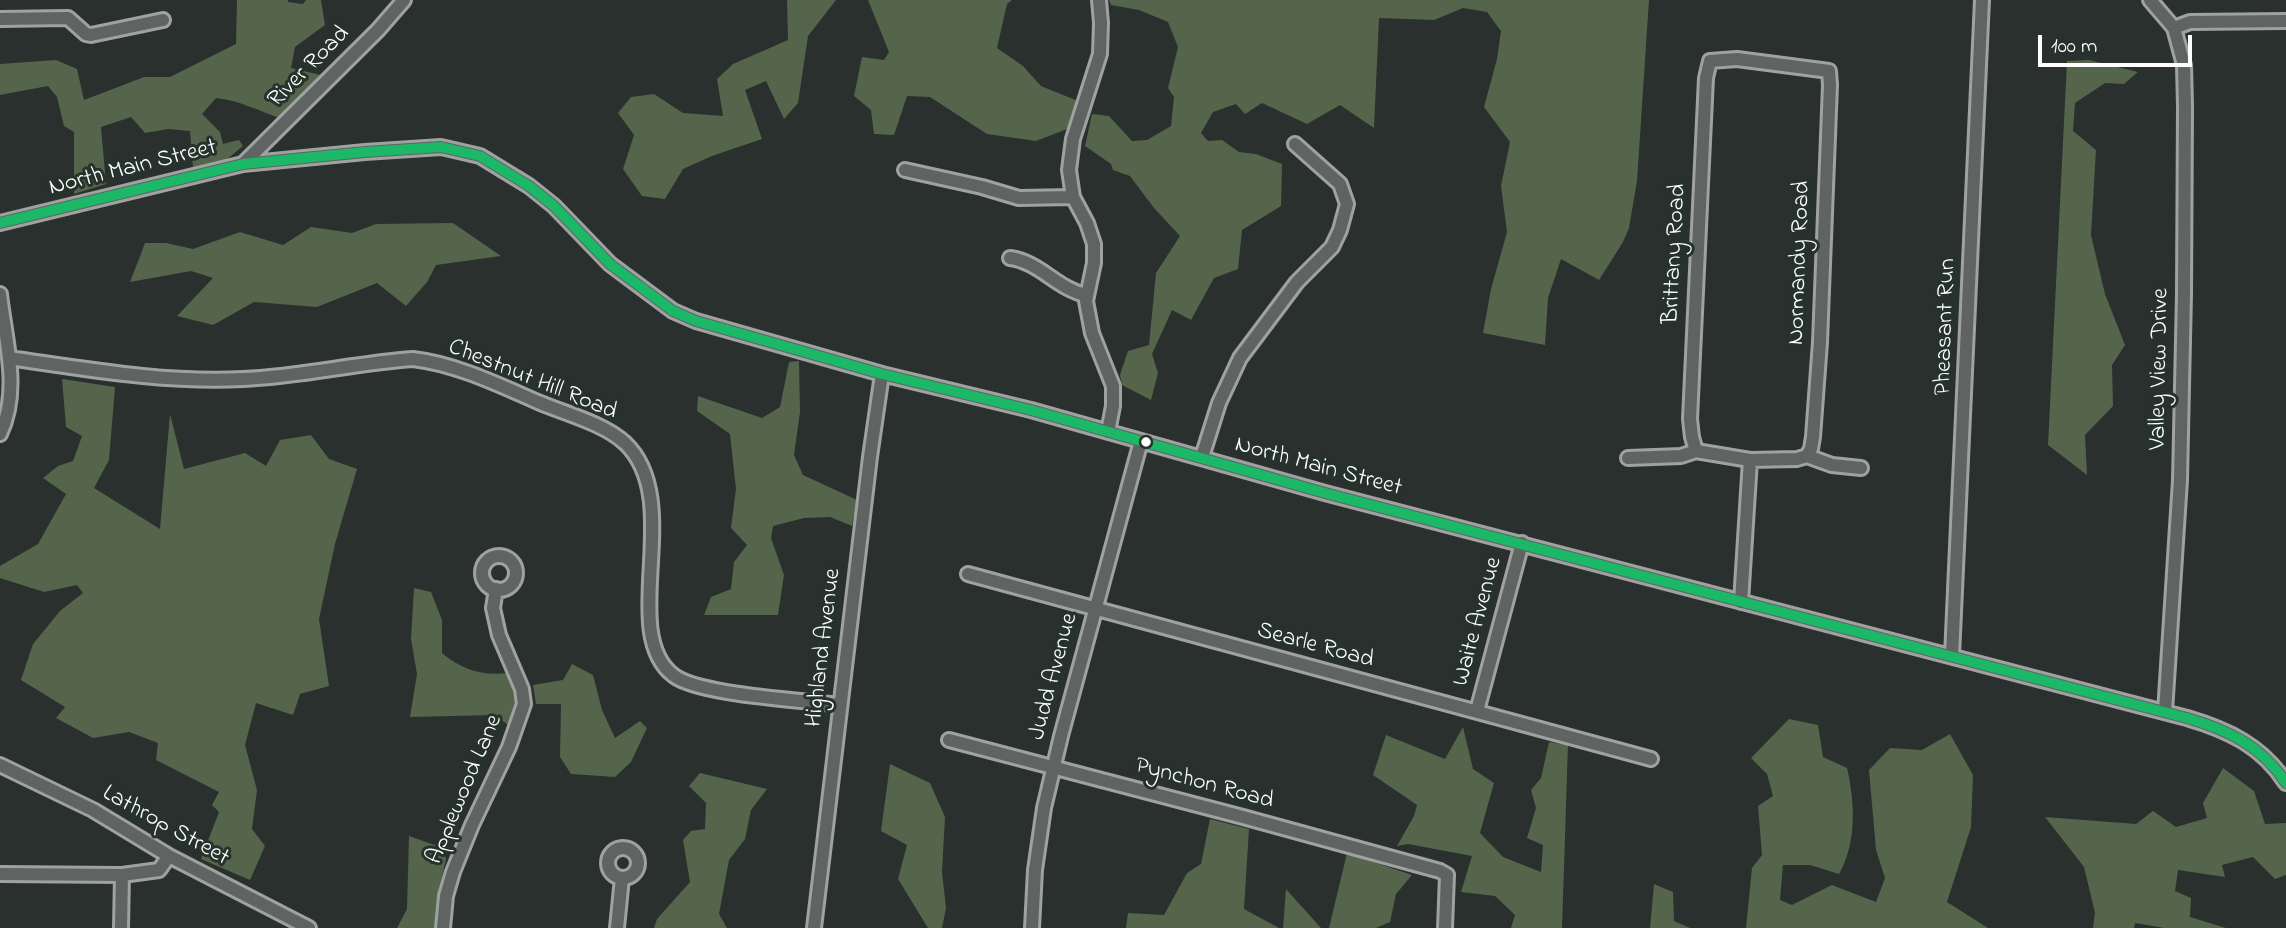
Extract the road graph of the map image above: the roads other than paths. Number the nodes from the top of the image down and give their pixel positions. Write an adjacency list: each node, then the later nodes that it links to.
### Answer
1 (404, 0): 11 (street, River Road)
2 (1099, 0): 13 (street)
3 (1982, 0): 34 (street, Pheasant Run)
4 (2150, 0): 8 (street)
5 (0, 19): 6 (street)
6 (163, 20)
7 (2286, 21): 8 (street)
8 (2174, 27): 37 (street, Valley View Drive)
9 (1829, 71): 23 (street, Brittany Road); 24 (street, Normandy Road)
10 (1295, 144): 25 (street)
11 (243, 164): 14 (street, North Main Street); 19 (street, North Main Street)
12 (905, 170): 13 (street)
13 (1073, 197): 17 (street)
14 (0, 223)
15 (1010, 258): 17 (street)
16 (0, 294): 18 (street)
17 (1086, 295): 20 (street)
18 (9, 358): 21 (street); 35 (street, Chestnut Hill Road)
19 (882, 374): 20 (street, North Main Street); 35 (street, Highland Avenue)
20 (1108, 432): 22 (street, North Main Street)
21 (0, 433)
22 (1141, 441): 25 (street, North Main Street); 33 (street, Judd Avenue)
23 (1696, 451): 26 (street); 27 (street)
24 (1807, 456): 27 (street); 28 (street)
25 (1202, 457): 29 (street, North Main Street)
26 (1628, 458)
27 (1751, 460): 32 (street)
28 (1861, 468)
29 (1522, 543): 32 (street, North Main Street); 36 (street, Waite Avenue)
30 (968, 574): 33 (street, Searle Road)
31 (496, 589): 49 (street, Applewood Lane)
32 (1741, 602): 34 (street, North Main Street)
33 (1095, 610): 36 (street, Searle Road); 41 (street, Judd Avenue)
34 (1952, 656): 37 (street, North Main Street)
35 (839, 705): 51 (street, Highland Avenue)
36 (1477, 711): 39 (street, Searle Road)
37 (2165, 712): 42 (street, North Main Street)
38 (949, 740): 41 (street, Pynchon Road)
39 (1651, 760)
40 (0, 765): 43 (street, Lathrop Street)
41 (1053, 768): 52 (street, Judd Avenue); 53 (street, Pynchon Road)
42 (2286, 783)
43 (169, 856): 45 (street); 48 (street, Lathrop Street)
44 (0, 874): 45 (street)
45 (122, 875): 47 (street)
46 (622, 878): 50 (street)
47 (121, 928)
48 (309, 928)
49 (443, 928)
50 (617, 928)
51 (814, 928)
52 (1032, 928)
53 (1445, 928)

